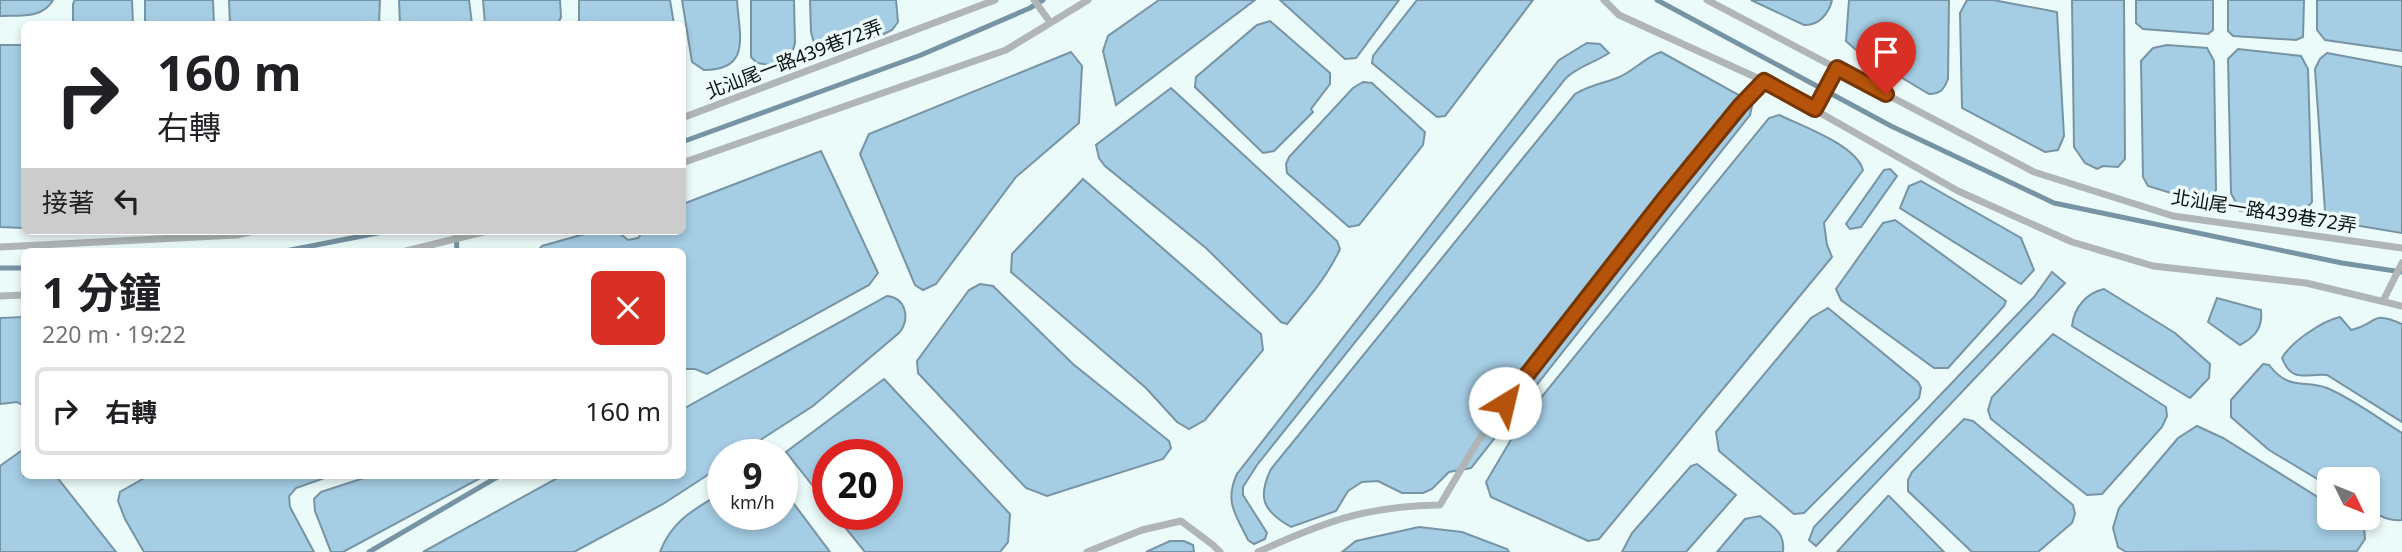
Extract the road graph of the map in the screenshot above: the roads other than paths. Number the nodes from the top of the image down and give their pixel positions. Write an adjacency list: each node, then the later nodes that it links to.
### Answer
1 (995, 0): 10 (lane, 北汕尾一路439巷72弄)
2 (1034, 0): 6 (lane)
3 (1088, 0): 6 (lane)
4 (1604, 0): 8 (lane)
5 (1707, 0): 7 (lane, 北汕尾一路439巷72弄)
6 (1050, 22): 11 (lane)
7 (1837, 68): 9 (lane); 16 (lane, 北汕尾一路439巷72弄)
8 (1764, 81): 9 (lane); 24 (lane)
9 (1815, 109): 20 (lane)
10 (686, 116)
11 (686, 162)
12 (219, 235): 14 (lane)
13 (471, 235): 15 (lane)
14 (0, 247)
15 (417, 248)
16 (2402, 248)
17 (2402, 263): 20 (lane)
18 (21, 295): 19 (lane)
19 (0, 296)
20 (2383, 300): 21 (lane)
21 (2402, 306)
22 (1087, 552): 23 (lane)
23 (1220, 552)
24 (1258, 552)

